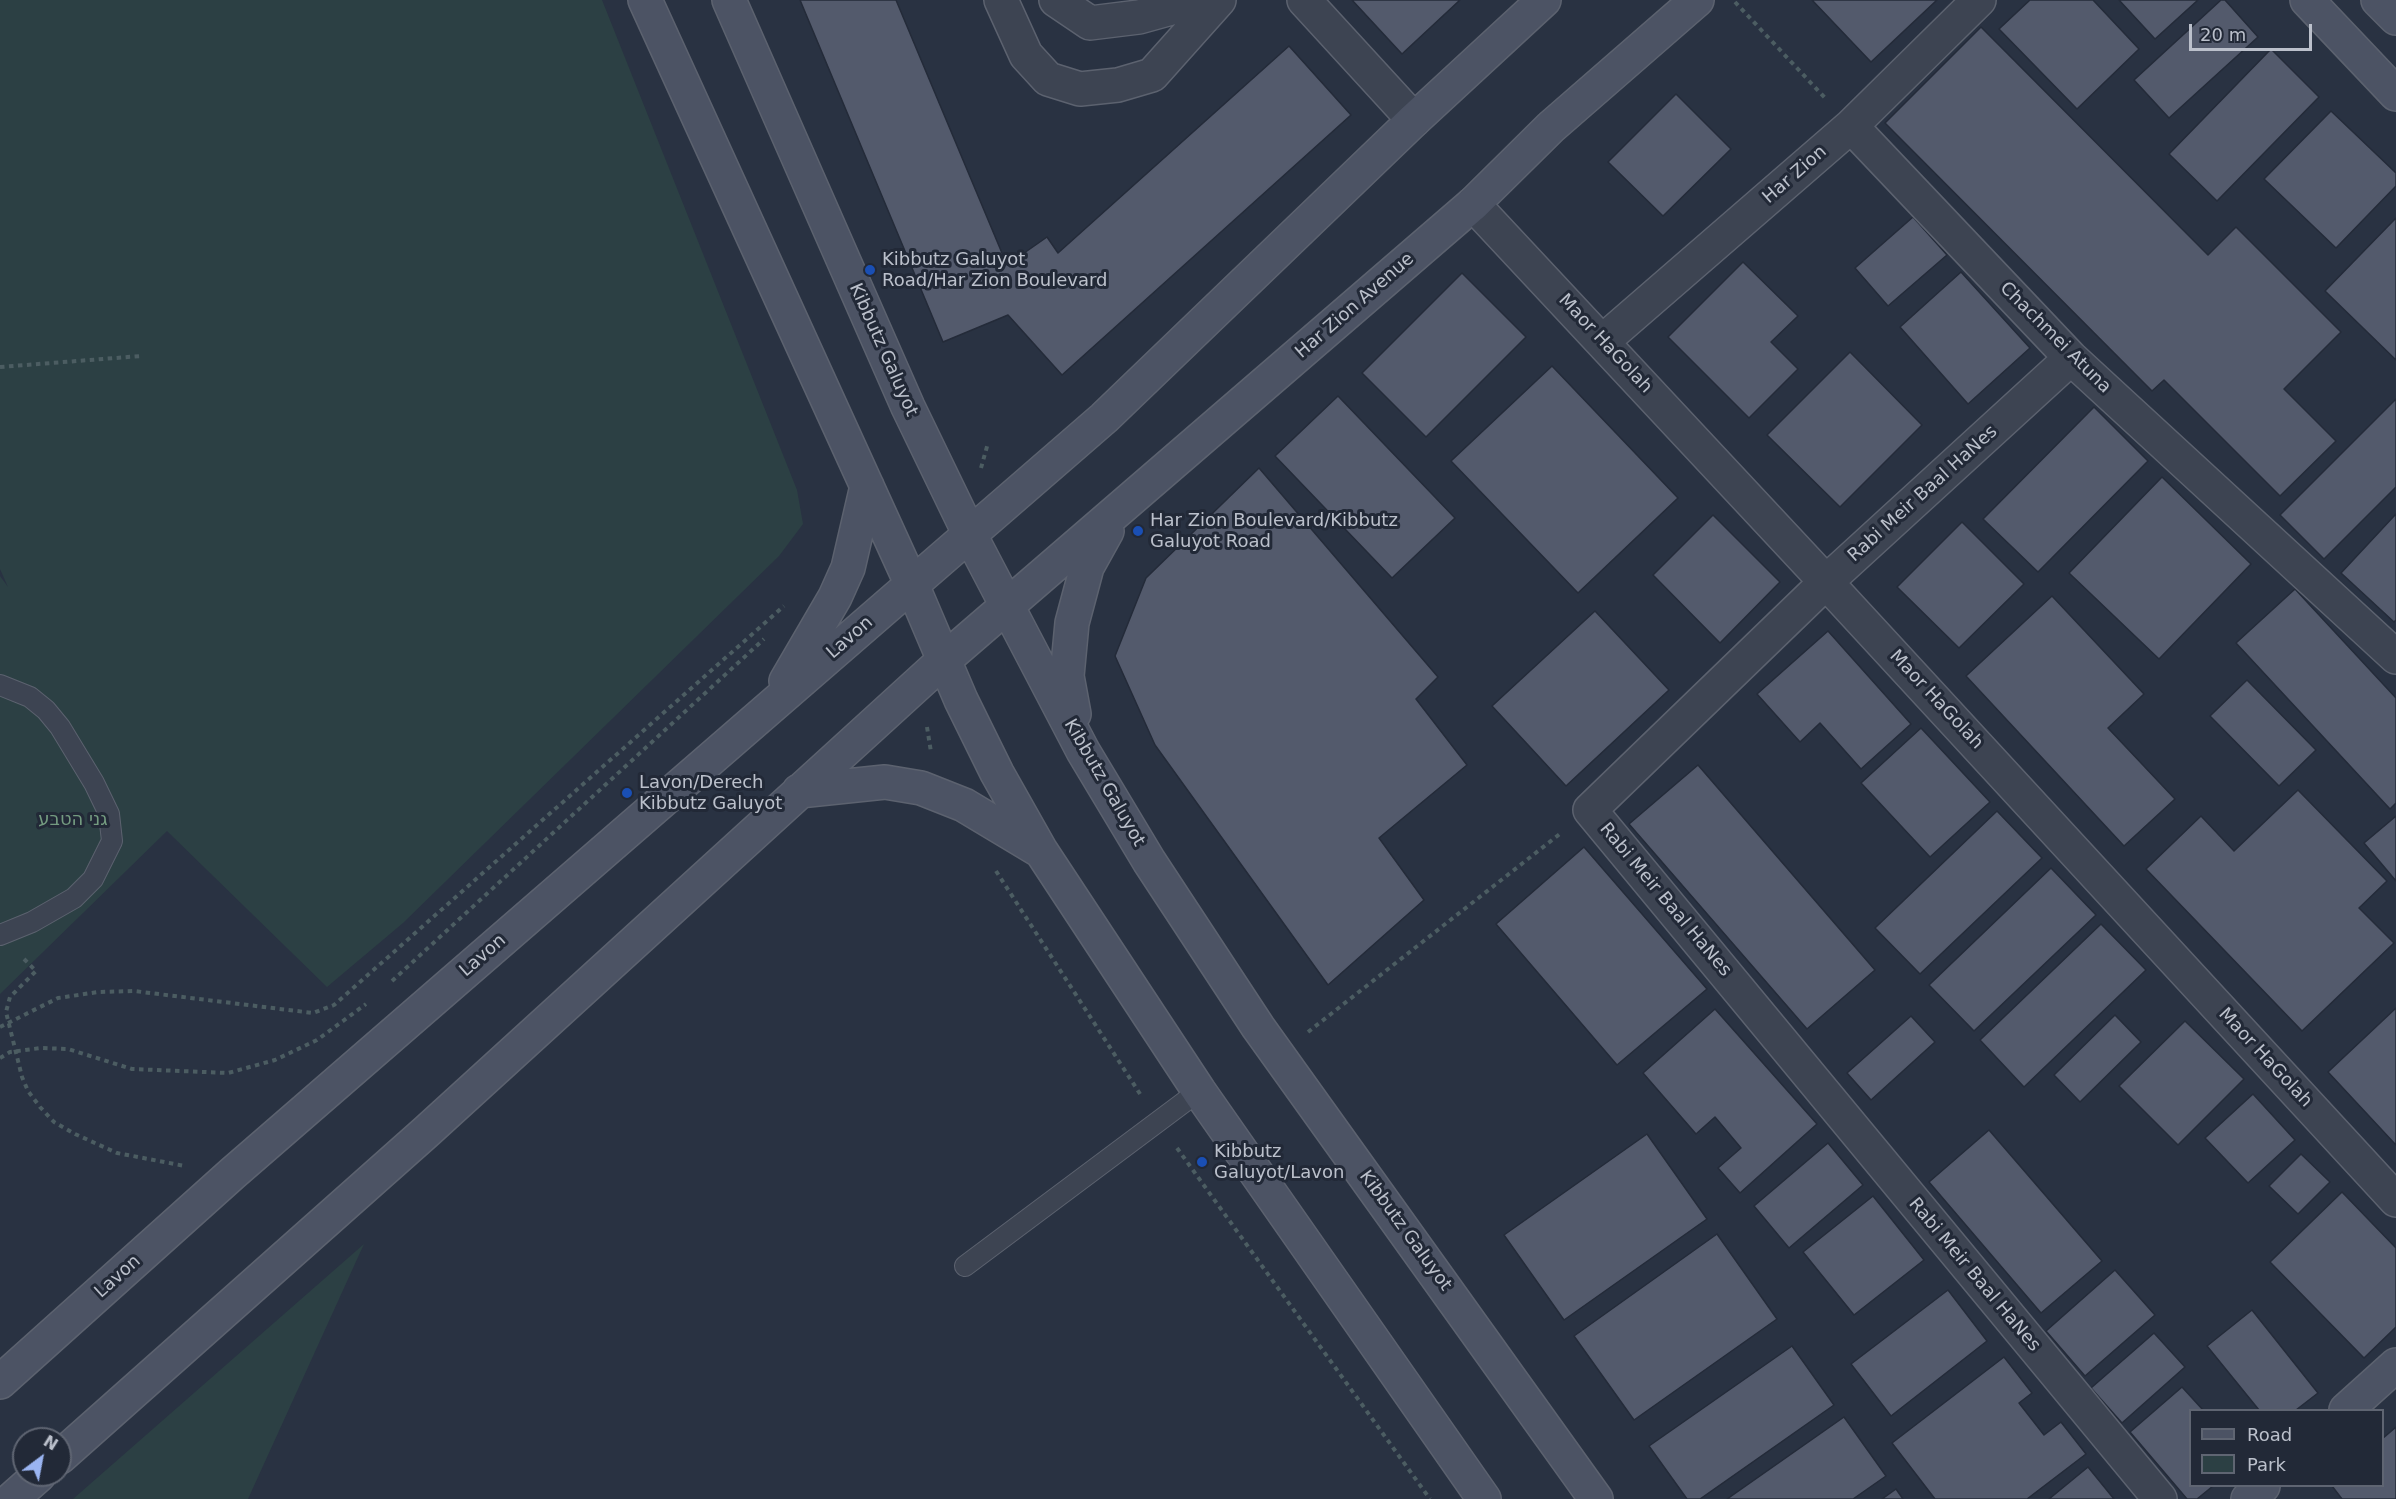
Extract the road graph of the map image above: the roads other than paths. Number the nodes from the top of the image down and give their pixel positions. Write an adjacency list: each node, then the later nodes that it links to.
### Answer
1 (645, 0): 20 (main road)
2 (729, 0): 22 (main road, Kibbutz Galuyot)
3 (1001, 0): 6 (street)
4 (1056, 0): 5 (street)
5 (1200, 0)
6 (1219, 0)
7 (1304, 0): 15 (street)
8 (1544, 0): 15 (main road)
9 (1697, 0): 17 (main road, Har Zion Avenue)
10 (1979, 0): 16 (street, Har Zion)
11 (2307, 0): 14 (main road)
12 (2378, 0): 13 (main road)
13 (2396, 18)
14 (2396, 94)
15 (1414, 120): 22 (main road)
16 (1851, 126): 18 (street, Har Zion); 19 (street, Chachmei Atuna)
17 (1473, 204): 18 (street, Maor HaGolah); 21 (main road, Har Zion Avenue)
18 (1603, 341): 23 (street, Maor HaGolah)
19 (2072, 358): 23 (street, Rabi Meir Baal HaNes); 26 (street, Chachmei Atuna)
20 (867, 486): 24 (main road); 29 (main road)
21 (1123, 508): 25 (main road, Har Zion Avenue); 30 (main road)
22 (970, 535): 24 (main road, Lavon); 25 (main road, Kibbutz Galuyot)
23 (1826, 582): 35 (street, Maor HaGolah); 46 (street, Rabi Meir Baal HaNes)
24 (912, 585): 27 (main road); 29 (main road, Lavon)
25 (1009, 606): 27 (main road); 30 (main road, Kibbutz Galuyot)
26 (2396, 657)
27 (944, 661): 31 (main road); 32 (main road)
28 (0, 685): 33 (lane)
29 (764, 712): 38 (main road, Lavon)
30 (1083, 751): 45 (main road, Kibbutz Galuyot)
31 (799, 791): 32 (main road); 40 (main road)
32 (1041, 851): 34 (main road)
33 (0, 935)
34 (1199, 1091): 36 (lane); 44 (main road)
35 (2396, 1200)
36 (965, 1266)
37 (2396, 1365): 39 (main road)
38 (0, 1382)
39 (2347, 1409)
40 (72, 1446)
41 (26, 1487): 43 (main road)
42 (2261, 1487): 47 (main road)
43 (12, 1499)
44 (1484, 1499)
45 (1596, 1499)
46 (2160, 1499)
47 (2248, 1499)

